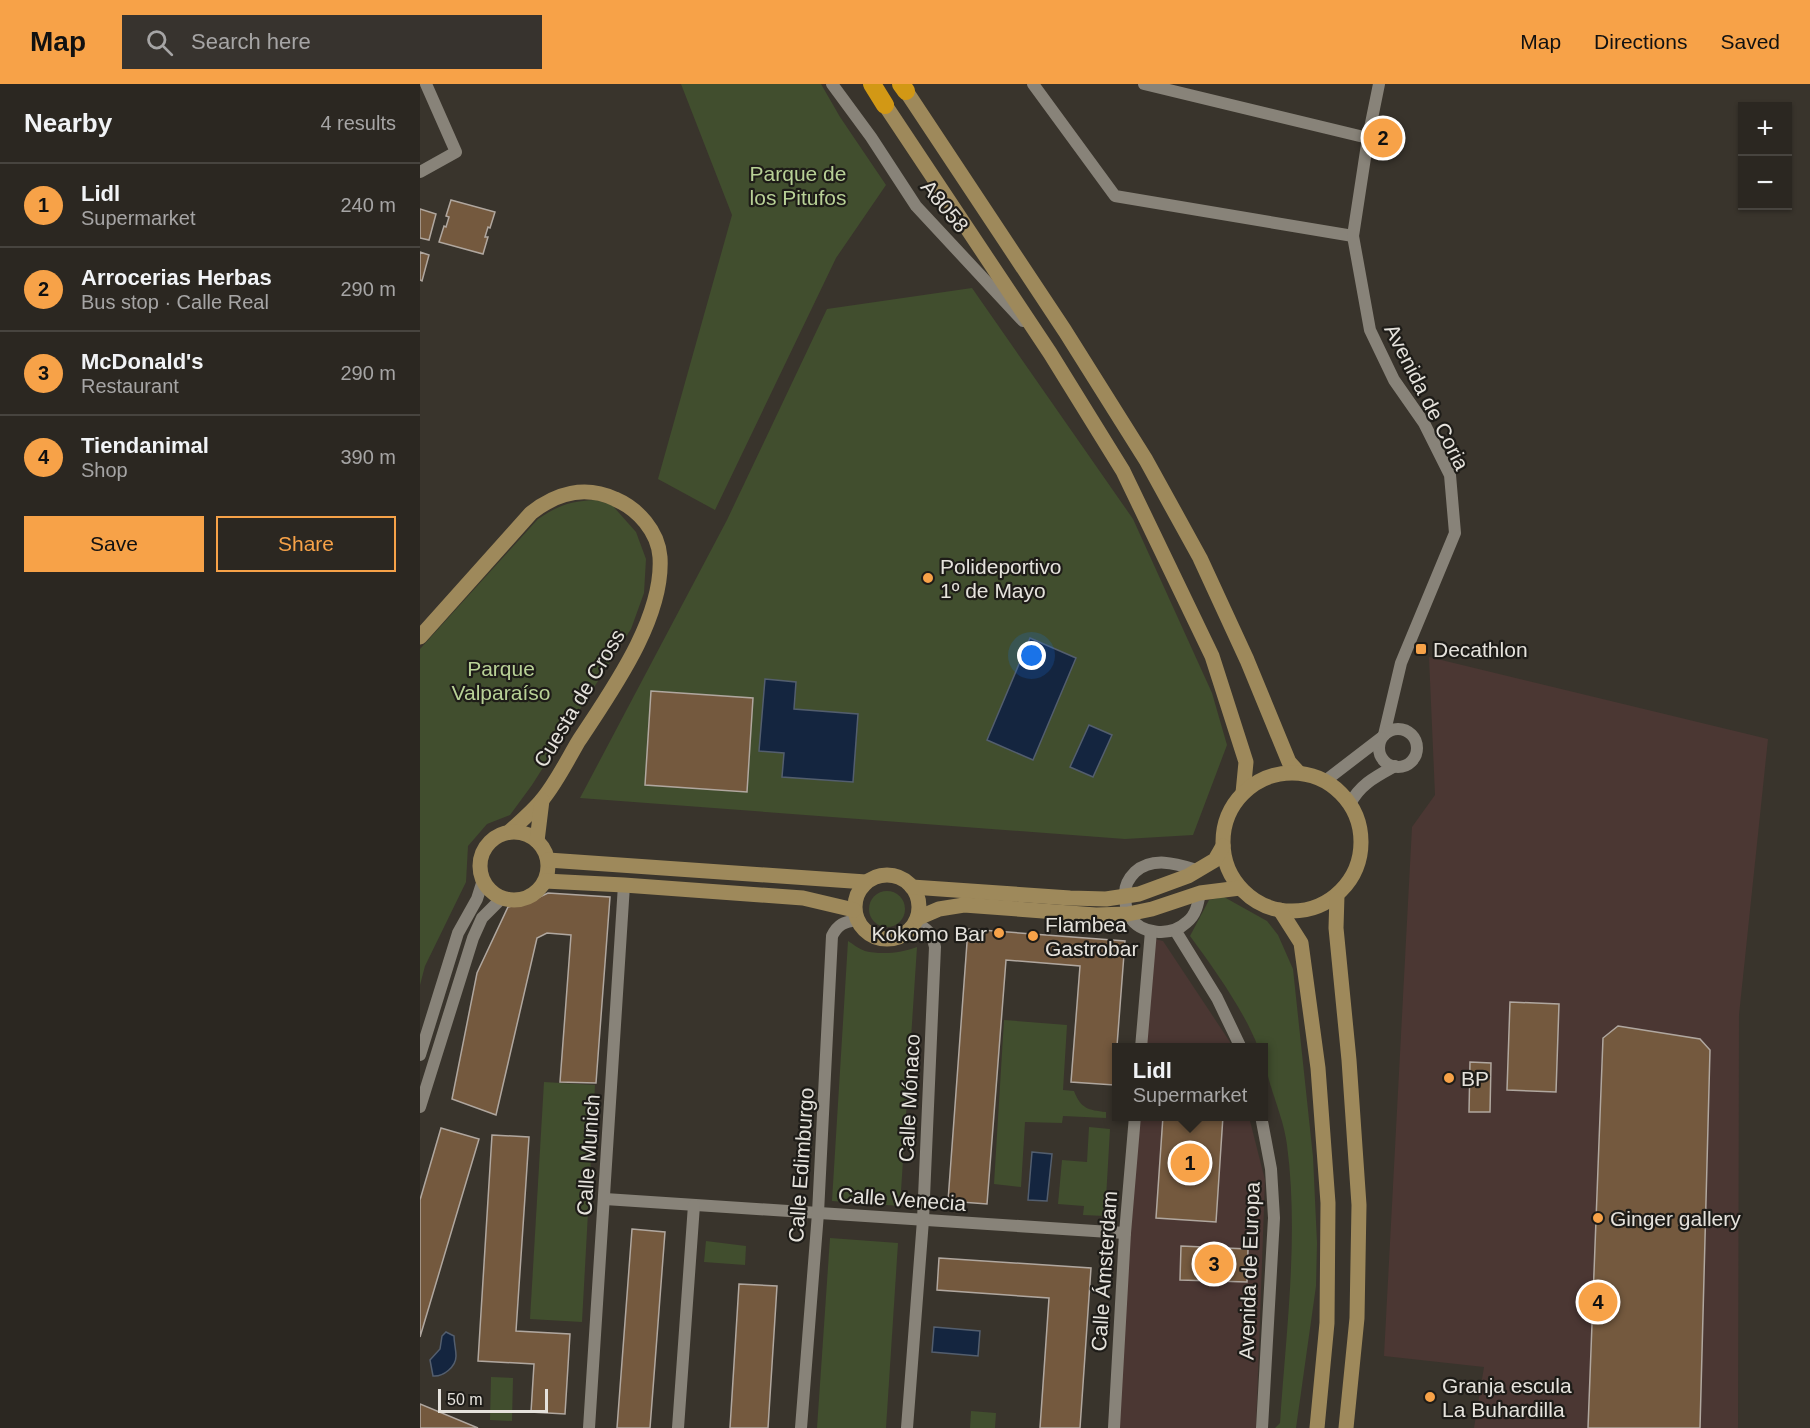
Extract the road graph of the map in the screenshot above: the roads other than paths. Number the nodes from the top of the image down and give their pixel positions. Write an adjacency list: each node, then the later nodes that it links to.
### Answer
1 (426, 84): 10 (street)
2 (832, 84): 12 (street, A8058)
3 (872, 84): 8 (highway)
4 (1033, 84): 11 (street)
5 (1144, 84): 9 (street)
6 (1379, 84): 9 (street, Avenida de Coria)
7 (904, 88): 16 (main road)
8 (885, 105): 12 (main road)
9 (1368, 138): 11 (street, Avenida de Coria)
10 (420, 172)
11 (1353, 236): 14 (street, Avenida de Coria)
12 (1042, 342): 18 (main road)
13 (420, 637): 19 (main road, Cuesta de Cross)
14 (1383, 737): 15 (street); 15 (street); 17 (street)
15 (1395, 766): 20 (street)
16 (1298, 772): 17 (main road); 18 (main road)
17 (1325, 782): 20 (main road)
18 (1243, 793): 23 (main road)
19 (542, 800): 21 (main road, Cuesta de Cross); 22 (main road, Cuesta de Cross)
20 (1350, 804): 33 (main road)
21 (509, 832): 22 (main road); 26 (main road)
22 (537, 841): 24 (main road)
23 (1223, 846): 25 (main road); 31 (main road)
24 (548, 860): 27 (main road); 28 (main road)
25 (1197, 870): 34 (main road); 34 (street)
26 (483, 880): 35 (main road); 44 (street)
27 (545, 881): 29 (main road); 35 (main road)
28 (866, 882): 30 (main road); 38 (main road)
29 (624, 885): 38 (main road); 48 (street, Calle Munich)
30 (912, 887): 34 (main road); 39 (main road)
31 (1240, 888): 32 (main road); 36 (main road)
32 (1200, 893): 37 (main road); 40 (street)
33 (1337, 895): 36 (main road); 60 (main road)
34 (1125, 896): 37 (street)
35 (502, 898): 45 (street)
36 (1280, 910): 59 (main road)
37 (1128, 914): 39 (main road); 41 (street)
38 (855, 915): 39 (main road); 50 (street, Calle Edimburgo)
39 (916, 920): 51 (street, Calle Mónaco)
40 (1175, 930): 41 (street); 43 (street)
41 (1151, 931): 42 (street)
42 (1141, 1043)
43 (1239, 1043)
44 (420, 1055)
45 (420, 1107)
46 (1135, 1121): 52 (street, Calle Ámsterdam)
47 (1262, 1121): 58 (street, Avenida de Europa)
48 (605, 1199): 49 (street, Calle Venecia); 53 (street, Calle Munich)
49 (694, 1205): 50 (street, Calle Venecia); 54 (street)
50 (818, 1213): 51 (street, Calle Venecia); 55 (street, Calle Edimburgo)
51 (923, 1220): 52 (street, Calle Venecia); 56 (street, Calle Mónaco)
52 (1125, 1233): 57 (street, Calle Ámsterdam)
53 (589, 1428)
54 (678, 1428)
55 (801, 1428)
56 (907, 1428)
57 (1114, 1428)
58 (1262, 1428)
59 (1317, 1428)
60 (1346, 1428)

